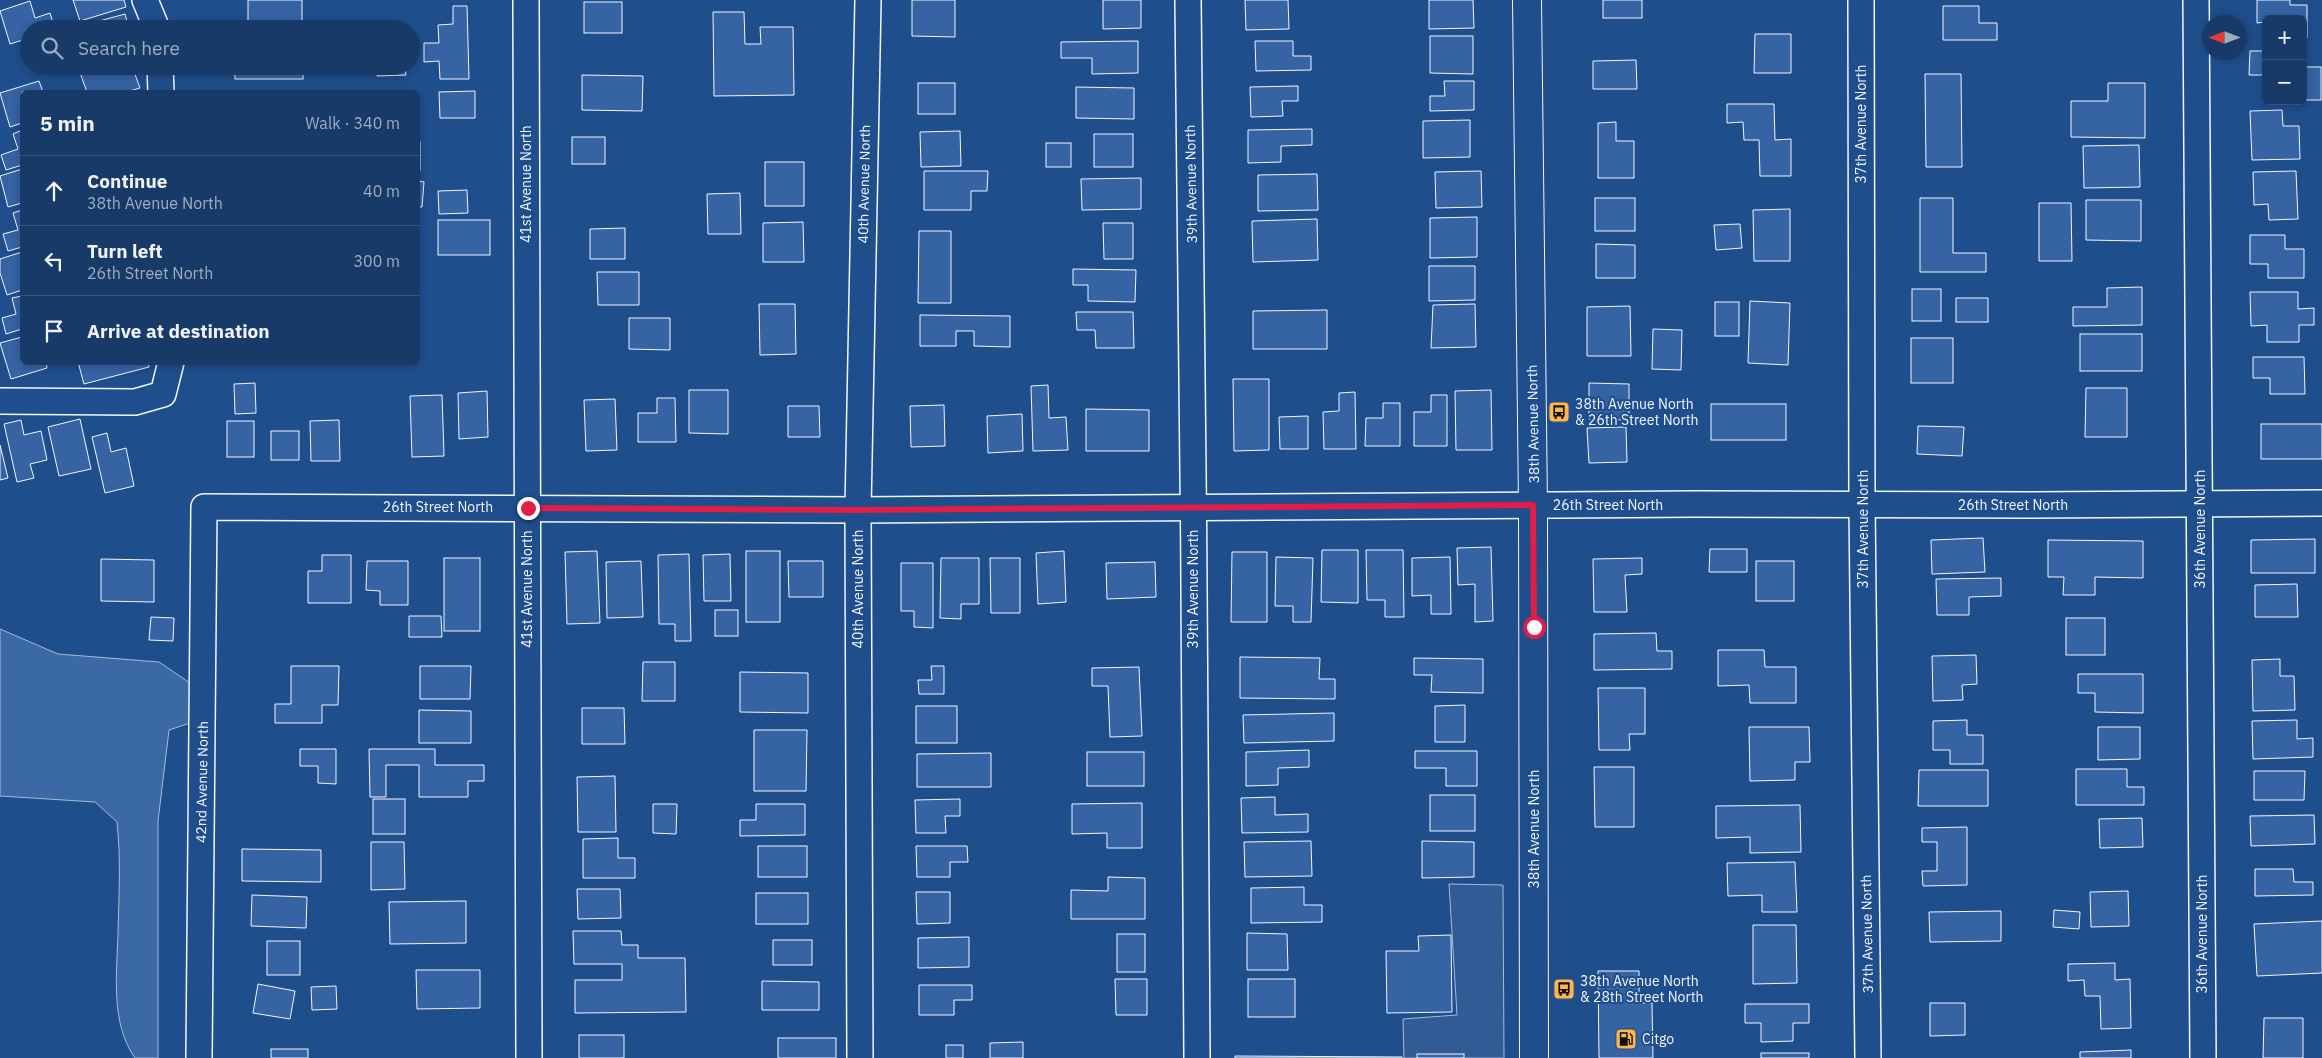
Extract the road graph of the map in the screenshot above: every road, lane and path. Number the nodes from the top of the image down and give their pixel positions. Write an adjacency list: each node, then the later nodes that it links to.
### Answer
1 (145, 0): 8 (street)
2 (526, 0): 18 (street, 41st Avenue North)
3 (868, 0): 20 (street, 40th Avenue North)
4 (1188, 0): 19 (street, 39th Avenue North)
5 (1527, 0): 16 (main road, 38th Avenue North)
6 (1861, 0): 13 (street, 37th Avenue North)
7 (2196, 0): 14 (street, 36th Avenue North)
8 (153, 20)
9 (160, 75): 10 (street)
10 (161, 90)
11 (170, 365): 12 (street)
12 (0, 401)
13 (1862, 503): 14 (street, 26th Street North); 16 (street, 26th Street North); 26 (street, 37th Avenue North)
14 (2200, 503): 15 (street, 26th Street North); 27 (street, 36th Avenue North)
15 (2322, 503)
16 (1533, 505): 19 (street, 26th Street North); 25 (main road, 38th Avenue North)
17 (204, 507): 18 (street, 26th Street North); 21 (street, 42nd Avenue North)
18 (528, 508): 20 (street, 26th Street North); 22 (street, 41st Avenue North)
19 (1192, 508): 20 (street, 26th Street North); 24 (street, 39th Avenue North)
20 (858, 510): 23 (street, 40th Avenue North)
21 (200, 1058)
22 (529, 1058)
23 (860, 1058)
24 (1197, 1058)
25 (1534, 1058)
26 (1868, 1058)
27 (2203, 1058)

